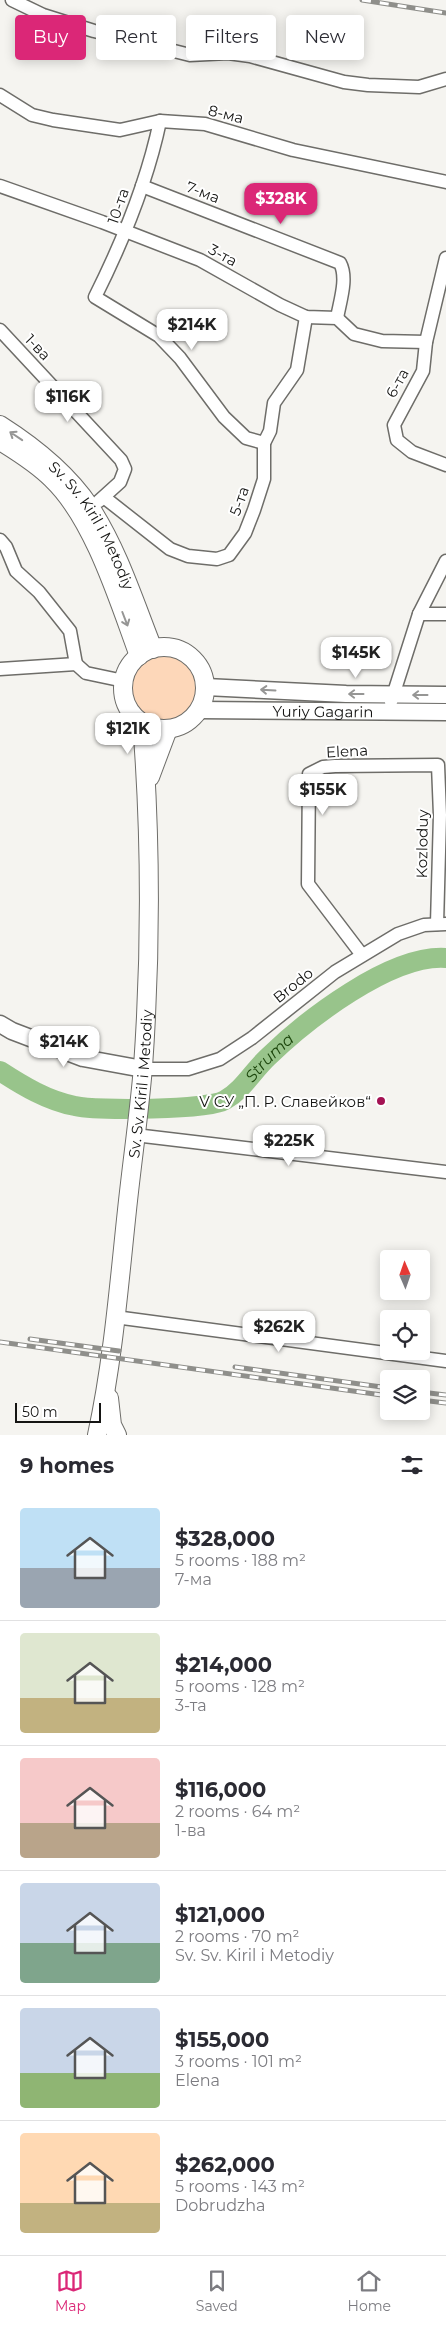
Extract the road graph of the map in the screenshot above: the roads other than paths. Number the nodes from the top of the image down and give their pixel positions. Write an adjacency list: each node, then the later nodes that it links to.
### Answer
1 (12, 0): 2 (street)
2 (446, 79)
3 (0, 95): 4 (street, 8-ма)
4 (160, 122): 5 (street, 8-ма); 7 (street, 10-та)
5 (446, 182)
6 (0, 186): 8 (street, 3-та)
7 (142, 186): 8 (street, 10-та); 11 (street, 7-ма)
8 (126, 232): 10 (street, 3-та); 16 (street, 10-та)
9 (446, 258): 13 (street, 6-та)
10 (306, 318): 11 (street, 3-та); 16 (street, 5-та)
11 (337, 318): 13 (street)
12 (0, 330): 18 (street, 1-ва)
13 (426, 342): 17 (street, 6-та)
14 (0, 425): 18 (main road, Sv. Sv. Kiril i Metodiy, one-way to 14)
15 (0, 441): 18 (main road, Sv. Sv. Kiril i Metodiy)
16 (264, 443): 18 (street, 5-та)
17 (446, 464)
18 (90, 505): 23 (main road, Sv. Sv. Kiril i Metodiy)
19 (0, 540): 24 (street)
20 (446, 561): 21 (street)
21 (419, 614): 22 (street); 28 (street)
22 (446, 614)
23 (146, 652): 26 (main road); 27 (main road)
24 (76, 664): 25 (street); 26 (street)
25 (0, 668)
26 (124, 680): 33 (main road)
27 (206, 687): 28 (street, Yuriy Gagarin, one-way to 27); 30 (main road)
28 (394, 695): 29 (street, Yuriy Gagarin, one-way to 28); 31 (street)
29 (446, 695)
30 (199, 710): 31 (street, Yuriy Gagarin); 34 (main road)
31 (387, 712): 32 (street, Yuriy Gagarin)
32 (446, 712)
33 (142, 723): 34 (main road); 36 (main road, Sv. Sv. Kiril i Metodiy)
34 (168, 729): 36 (main road, Sv. Sv. Kiril i Metodiy)
35 (438, 765): 37 (street, Kozloduy); 39 (street, Elena)
36 (147, 785): 41 (main road, Sv. Sv. Kiril i Metodiy)
37 (442, 860): 38 (street, Kozloduy)
38 (442, 924): 39 (street, Brodo)
39 (362, 955): 41 (street, Brodo)
40 (0, 1024): 41 (street)
41 (142, 1074): 42 (main road, Sv. Sv. Kiril i Metodiy)
42 (136, 1128): 43 (street); 44 (main road, Sv. Sv. Kiril i Metodiy)
43 (446, 1172)
44 (115, 1317): 45 (street); 46 (main road, Sv. Sv. Kiril i Metodiy)
45 (446, 1361)
46 (108, 1382): 47 (main road, Sv. Sv. Kiril i Metodiy); 49 (main road, Sv. Sv. Kiril i Metodiy)
47 (98, 1428): 48 (street)
48 (89, 1435)
49 (117, 1435)

